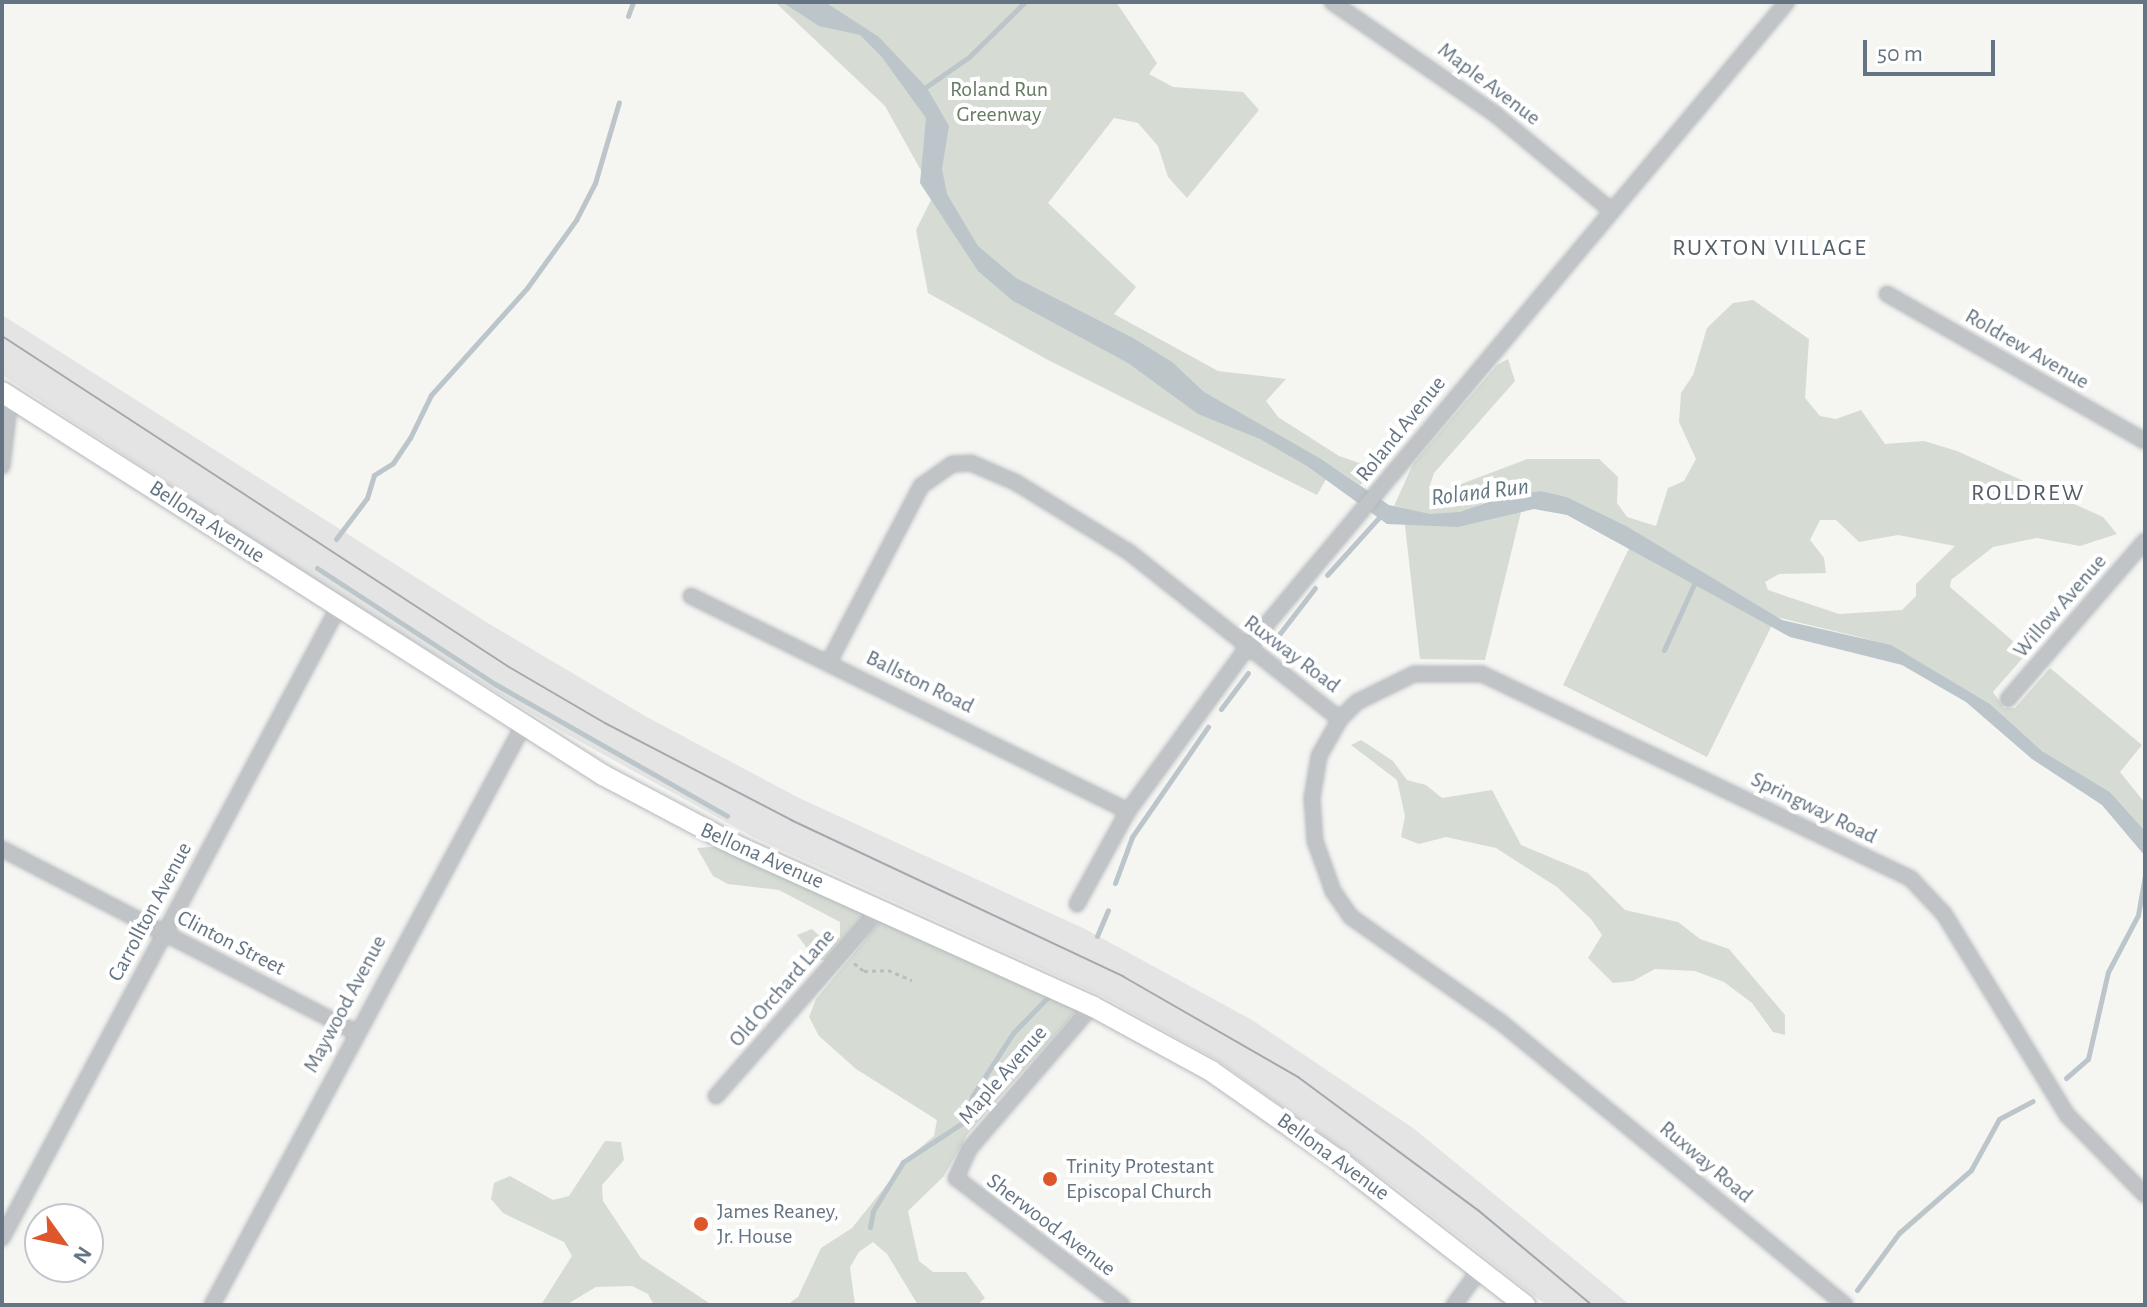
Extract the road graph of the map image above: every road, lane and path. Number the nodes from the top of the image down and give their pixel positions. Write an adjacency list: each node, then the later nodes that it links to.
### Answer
1 (1332, 2): 3 (street, Maple Avenue)
2 (1787, 2): 3 (street, Roland Avenue)
3 (1612, 211): 11 (street, Roland Avenue)
4 (1887, 294): 6 (street, Roldrew Avenue)
5 (6, 395): 7 (street); 10 (street, Bellona Avenue)
6 (2145, 441)
7 (2, 466)
8 (2145, 541): 13 (street, Willow Avenue)
9 (691, 596): 12 (street, Ballston Road)
10 (338, 608): 15 (street, Bellona Avenue); 20 (street, Carrollton Avenue)
11 (1246, 649): 12 (street, Ruxway Road); 14 (street, Ruxway Road); 16 (street, Roland Avenue)
12 (829, 662): 16 (street, Ballston Road)
13 (2008, 699)
14 (1340, 719): 27 (street, Springway Road); 34 (street, Ruxway Road)
15 (523, 726): 19 (street, Bellona Avenue); 24 (street, Maywood Avenue)
16 (1128, 811): 18 (street, Roland Avenue)
17 (2, 849): 20 (street, Clinton Street)
18 (1077, 904)
19 (880, 909): 21 (street, Old Orchard Lane); 23 (street, Bellona Avenue)
20 (164, 933): 24 (street, Clinton Street); 28 (street, Carrollton Avenue)
21 (841, 954): 22 (path); 25 (street, Old Orchard Lane)
22 (912, 980)
23 (1092, 1006): 26 (street, Maple Avenue); 29 (street, Bellona Avenue)
24 (355, 1032): 30 (street, Maywood Avenue)
25 (716, 1096)
26 (956, 1178): 31 (street, Sherwood Avenue)
27 (2145, 1195)
28 (2, 1238)
29 (1481, 1268): 32 (street); 33 (street, Bellona Avenue)
30 (212, 1305)
31 (1122, 1305)
32 (1454, 1305)
33 (1525, 1305)
34 (1845, 1305)

